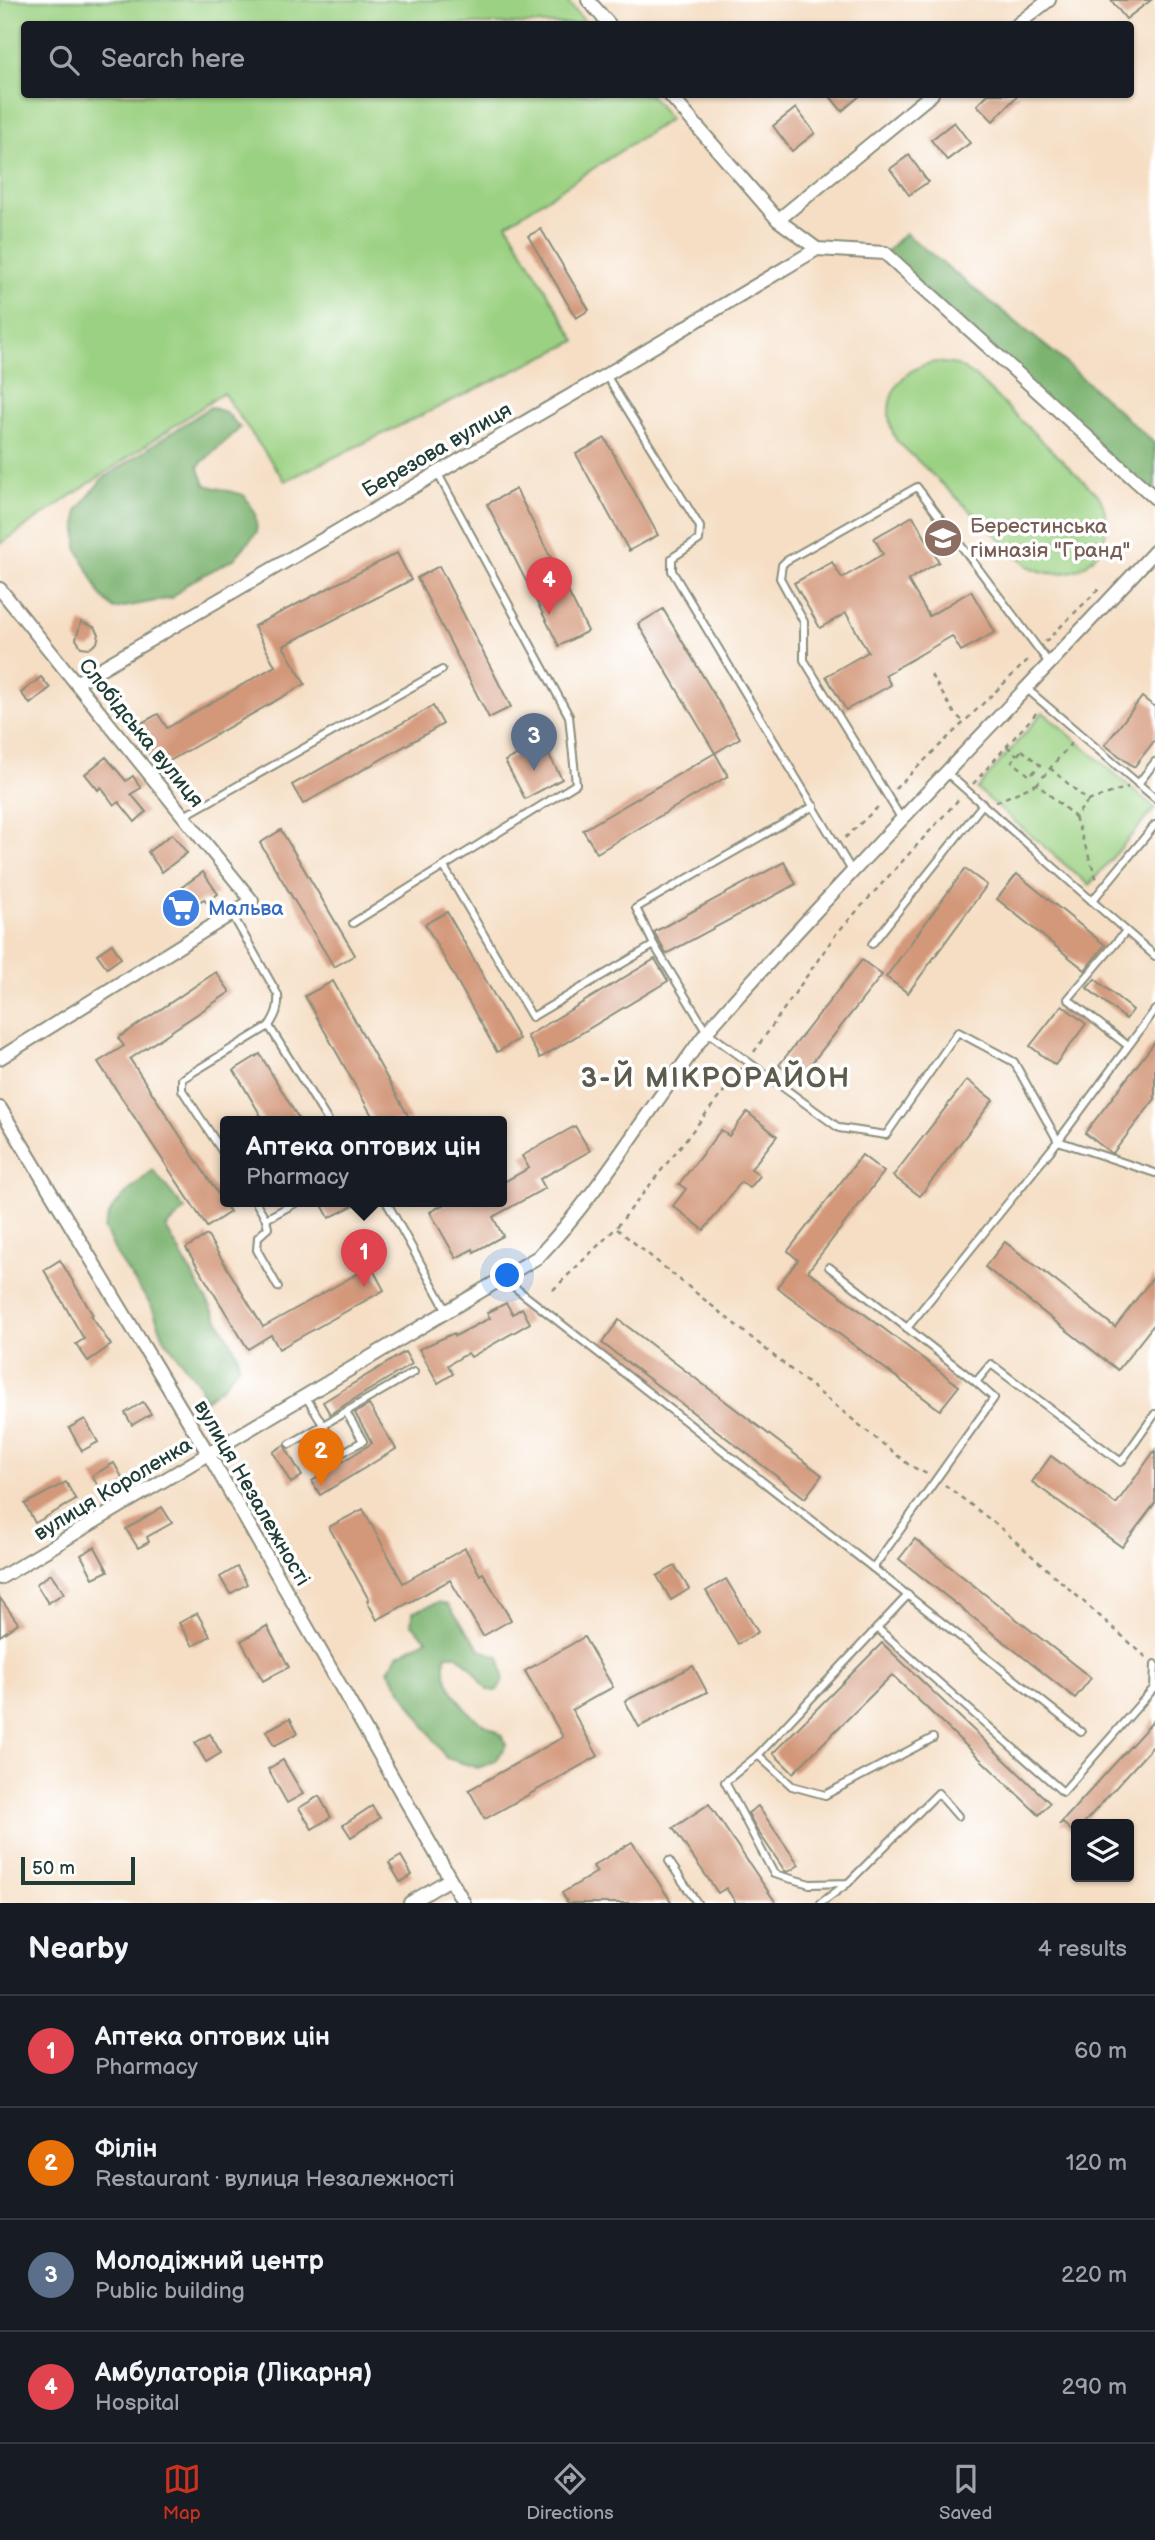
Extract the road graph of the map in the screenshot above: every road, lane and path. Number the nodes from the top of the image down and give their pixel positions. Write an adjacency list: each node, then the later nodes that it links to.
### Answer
1 (588, 0): 3 (street)
2 (1049, 0): 4 (street)
3 (606, 21)
4 (1022, 21)
5 (672, 98): 7 (street)
6 (927, 98): 7 (street)
7 (778, 220): 8 (street)
8 (817, 249): 9 (street, Березова вулиця); 11 (street)
9 (606, 375): 10 (street, Березова вулиця); 37 (lane)
10 (437, 472): 19 (street, Березова вулиця); 43 (lane)
11 (1155, 498)
12 (1155, 551): 16 (street, вулиця Короленка)
13 (1105, 582): 15 (path)
14 (0, 589): 19 (street, Слобідська вулиця)
15 (1039, 649): 16 (lane); 22 (path); 40 (lane)
16 (1050, 664): 20 (street, вулиця Короленка)
17 (442, 670): 38 (lane)
18 (931, 675): 22 (path)
19 (76, 683): 38 (street, Слобідська вулиця)
20 (1027, 689): 21 (lane); 29 (street, вулиця Короленка)
21 (1045, 703): 23 (lane); 24 (path)
22 (964, 722): 42 (path)
23 (1080, 733): 27 (path); 32 (lane)
24 (1007, 746): 25 (path); 33 (path)
25 (1017, 755): 28 (path); 28 (path)
26 (1155, 762): 32 (lane)
27 (1050, 768): 30 (path); 35 (path)
28 (1035, 770): 30 (path)
29 (945, 771): 33 (lane); 40 (street, вулиця Короленка)
30 (1043, 776): 31 (path)
31 (1037, 784): 36 (path); 39 (path)
32 (1138, 784): 34 (lane); 35 (path)
33 (968, 790): 36 (lane); 58 (path)
34 (1155, 798)
35 (1088, 801): 39 (path)
36 (985, 805): 46 (lane); 50 (lane)
37 (814, 806): 42 (lane); 51 (lane)
38 (183, 817): 47 (street, Слобідська вулиця)
39 (1075, 817): 45 (path)
40 (901, 818): 44 (street, вулиця Короленка)
41 (1155, 825): 45 (lane)
42 (838, 845): 44 (lane)
43 (444, 867): 48 (lane); 51 (lane)
44 (852, 871): 55 (street, вулиця Короленка)
45 (1101, 890): 46 (lane)
46 (1092, 901): 49 (lane)
47 (232, 914): 54 (lane); 57 (street)
48 (353, 923)
49 (1126, 931): 52 (lane); 56 (lane)
50 (872, 944)
51 (654, 945): 55 (lane)
52 (1155, 957)
53 (1155, 1010): 56 (lane)
54 (269, 1027): 60 (lane); 62 (lane)
55 (707, 1032): 58 (lane); 70 (street, вулиця Короленка)
56 (1127, 1045): 61 (lane)
57 (0, 1058)
58 (747, 1062): 61 (lane); 68 (path)
59 (0, 1108): 82 (street, вулиця Незалежності)
60 (325, 1116)
61 (1058, 1141): 63 (lane); 74 (lane)
62 (220, 1148)
63 (1155, 1173)
64 (259, 1207): 67 (lane)
65 (288, 1207): 67 (lane)
66 (389, 1207): 73 (lane)
67 (267, 1219): 71 (lane)
68 (616, 1228): 72 (path); 83 (path)
69 (829, 1267): 74 (lane)
70 (504, 1279): 73 (street, вулиця Короленка); 84 (lane)
71 (278, 1287)
72 (553, 1290)
73 (447, 1311): 77 (street, вулиця Короленка)
74 (906, 1328): 76 (lane)
75 (414, 1372): 78 (lane)
76 (976, 1382): 79 (lane); 83 (lane)
77 (306, 1397): 80 (lane); 82 (street, вулиця Короленка)
78 (346, 1412): 80 (lane); 80 (lane)
79 (1155, 1414)
80 (323, 1425): 81 (lane)
81 (290, 1444)
82 (209, 1455): 85 (street, вулиця Короленка); 95 (street, вулиця Незалежності)
83 (937, 1479): 84 (lane); 88 (path)
84 (873, 1568): 86 (lane)
85 (0, 1578)
86 (908, 1595): 87 (lane); 90 (lane)
87 (877, 1628): 89 (lane); 92 (lane)
88 (1155, 1664): 89 (lane)
89 (1154, 1688)
90 (1081, 1732)
91 (933, 1738): 92 (lane)
92 (758, 1755): 96 (lane)
93 (958, 1816): 96 (lane)
94 (669, 1861): 99 (lane)
95 (450, 1879): 97 (street); 98 (street, вулиця Незалежності)
96 (848, 1883): 100 (lane)
97 (410, 1903)
98 (464, 1903)
99 (697, 1903)
100 (821, 1903)

